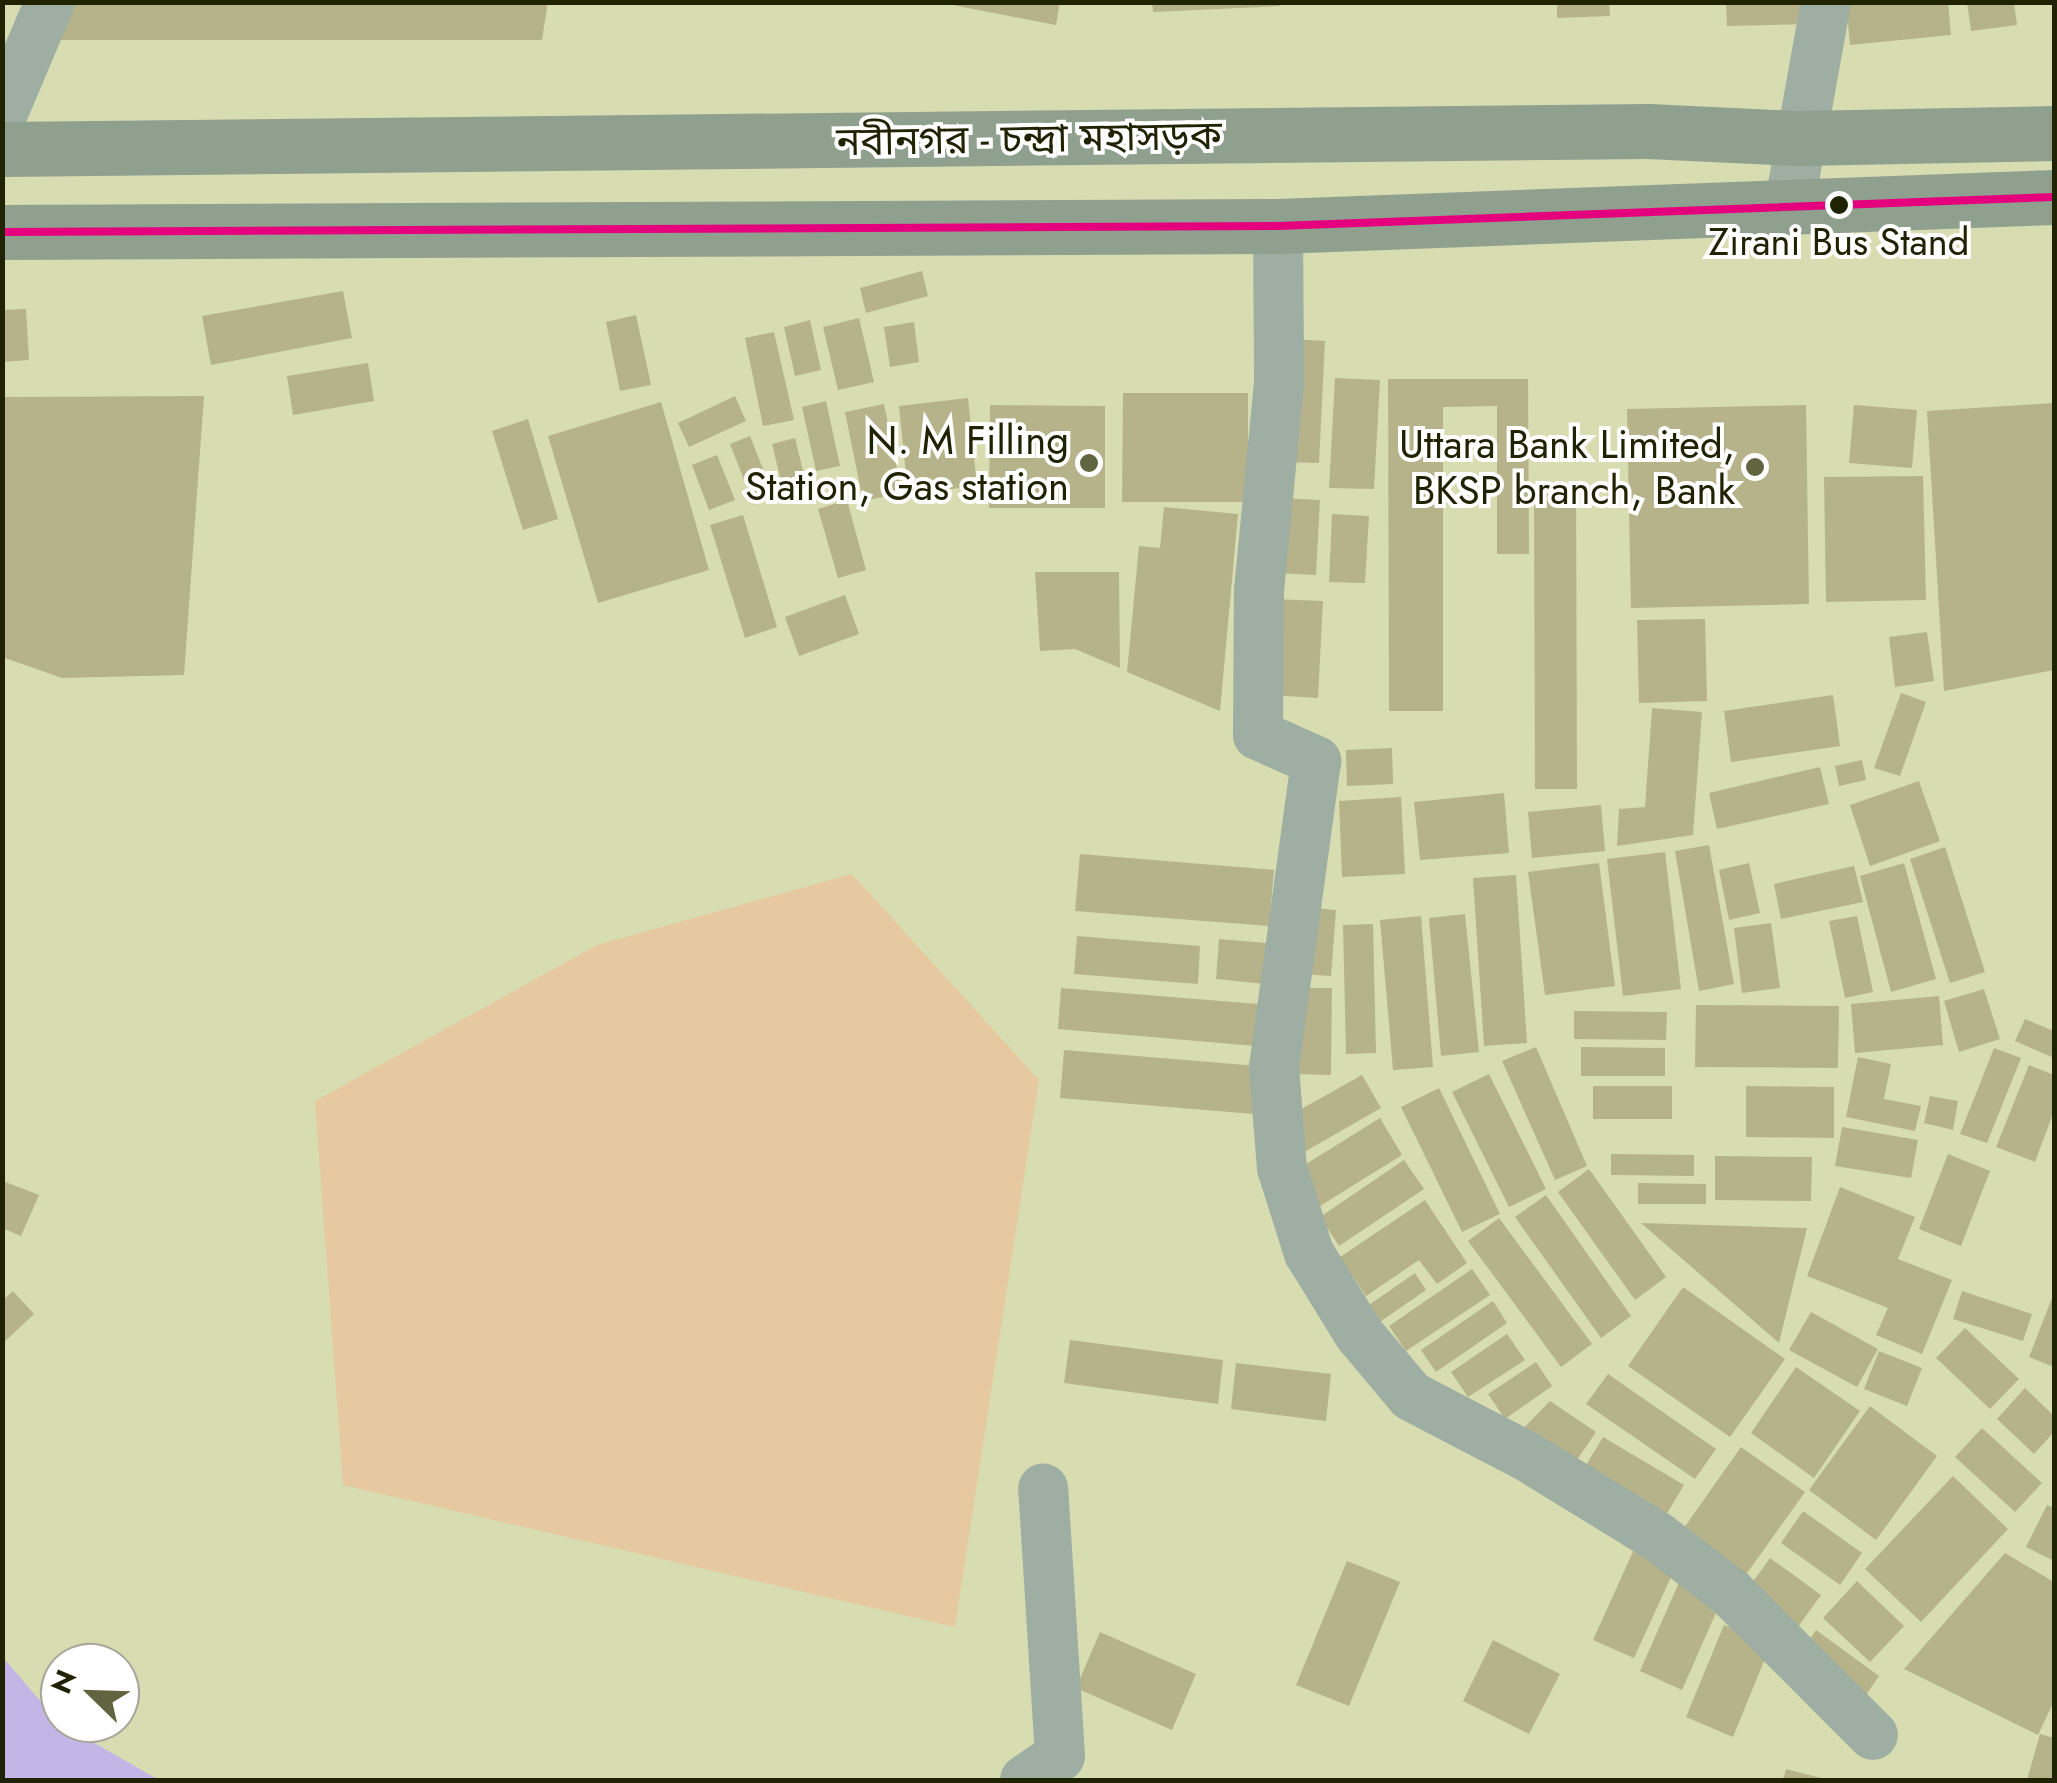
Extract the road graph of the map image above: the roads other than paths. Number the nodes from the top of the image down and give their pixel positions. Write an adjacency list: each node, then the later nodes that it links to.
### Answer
1 (50, 2): 3 (street)
2 (1826, 2): 5 (street)
3 (2, 115)
4 (2054, 134): 5 (highway, নবীনগর - চন্দ্রা মহাসড়ক)
5 (1798, 138): 6 (highway, নবীনগর - চন্দ্রা মহাসড়ক); 8 (street)
6 (2, 149)
7 (2054, 196): 8 (highway)
8 (1790, 202): 9 (highway)
9 (1278, 226): 10 (highway); 12 (street)
10 (2, 232)
11 (1043, 1489): 13 (street)
12 (1873, 1735)
13 (1025, 1780)

